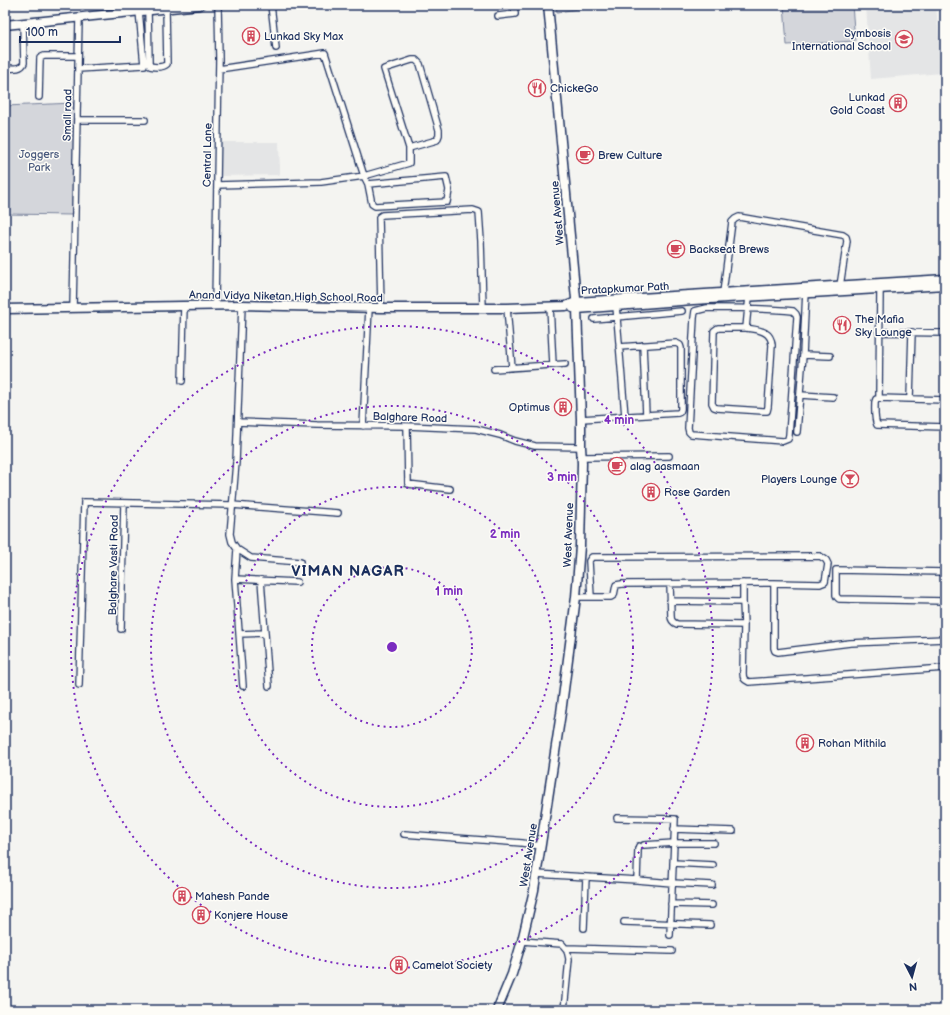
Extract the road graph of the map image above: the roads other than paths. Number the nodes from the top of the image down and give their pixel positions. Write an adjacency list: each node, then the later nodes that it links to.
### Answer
1 (200, 5): 6 (street)
2 (218, 5): 17 (street, Central Lane)
3 (272, 5): 14 (street)
4 (514, 5): 10 (street)
5 (548, 5): 36 (street, West Avenue)
6 (161, 8): 8 (street); 8 (street)
7 (118, 9): 9 (street); 11 (street)
8 (148, 10): 9 (street)
9 (139, 12): 18 (street)
10 (498, 16)
11 (79, 18): 12 (street); 15 (street, Small road)
12 (23, 24): 13 (street); 16 (street)
13 (5, 26)
14 (276, 48)
15 (78, 56): 18 (street, Small road); 19 (street)
16 (5, 68)
17 (219, 68): 23 (street); 25 (street, Central Lane)
18 (78, 69): 20 (street, Small road)
19 (39, 97)
20 (77, 120): 21 (street); 42 (street, Small road)
21 (145, 120)
22 (409, 148): 22 (street); 23 (street)
23 (364, 176): 24 (street); 25 (street)
24 (368, 184): 24 (street)
25 (217, 185): 38 (street, Central Lane)
26 (945, 280): 27 (street, Pratapkumar Path)
27 (899, 285): 28 (street, Pratapkumar Path); 29 (street, Pratapkumar Path); 30 (street, Pratapkumar Path)
28 (945, 285)
29 (840, 286): 31 (street, Pratapkumar Path); 32 (street)
30 (880, 289): 31 (street, Pratapkumar Path); 53 (street)
31 (806, 291): 32 (street, Pratapkumar Path); 34 (street, Pratapkumar Path); 58 (street)
32 (723, 293): 33 (street, Pratapkumar Path)
33 (693, 297): 34 (street, Pratapkumar Path); 36 (street, Pratapkumar Path); 41 (street, Pratapkumar Path)
34 (749, 297): 47 (street)
35 (242, 305): 38 (street, Anand Vidya Niketan High School Road); 43 (street, Anand Vidya Niketan High School Road); 73 (street)
36 (576, 305): 40 (street, Pratapkumar Path); 41 (street, Pratapkumar Path); 72 (street, West Avenue)
37 (184, 306): 38 (street, Anand Vidya Niketan High School Road); 42 (street, Anand Vidya Niketan High School Road); 64 (street)
38 (215, 306)
39 (550, 306): 40 (street, Anand Vidya Niketan High School Road); 46 (street, Anand Vidya Niketan High School Road); 61 (street)
40 (566, 306)
41 (616, 306): 50 (street)
42 (73, 308): 48 (street, Anand Vidya Niketan High School Road)
43 (369, 308): 44 (street, Anand Vidya Niketan High School Road); 74 (street)
44 (381, 308): 45 (street, Anand Vidya Niketan High School Road); 45 (street)
45 (483, 308): 46 (street, Anand Vidya Niketan High School Road)
46 (508, 308): 62 (street)
47 (748, 308): 47 (street); 52 (street)
48 (5, 309)
49 (682, 311): 50 (street)
50 (617, 317): 51 (street); 57 (street)
51 (594, 319)
52 (746, 328): 52 (street)
53 (879, 332): 54 (street); 67 (street)
54 (912, 332): 55 (street); 68 (street)
55 (945, 333)
56 (643, 345): 57 (street); 70 (street); 70 (street)
57 (619, 347): 71 (street)
58 (803, 355): 59 (street); 65 (street)
59 (830, 356)
60 (565, 364): 61 (street)
61 (553, 365): 62 (street)
62 (512, 368): 63 (street)
63 (494, 369)
64 (182, 381)
65 (800, 395): 66 (street); 77 (street)
66 (833, 397)
67 (879, 398): 68 (street); 76 (street)
68 (910, 398): 69 (street)
69 (945, 400)
70 (646, 415): 71 (street)
71 (625, 416): 72 (street)
72 (581, 418): 78 (street, West Avenue)
73 (238, 422): 74 (street, Balghare Road); 83 (street)
74 (363, 426): 75 (street, Balghare Road)
75 (407, 426): 78 (street, Balghare Road); 81 (street)
76 (945, 427)
77 (797, 432)
78 (581, 447): 80 (street, West Avenue)
79 (669, 456): 80 (street)
80 (581, 457): 96 (street, West Avenue)
81 (450, 490)
82 (124, 503): 83 (street); 102 (street, Balghare Vasti Road); 107 (street)
83 (232, 505): 84 (street); 85 (street)
84 (338, 513)
85 (237, 549): 86 (street); 90 (street)
86 (300, 562)
87 (828, 566): 88 (street); 94 (street); 97 (street)
88 (836, 570): 89 (street); 98 (street)
89 (945, 572)
90 (235, 579): 91 (street); 104 (street)
91 (261, 580): 92 (street); 103 (street)
92 (297, 582)
93 (743, 583): 94 (street); 95 (street); 100 (street)
94 (774, 583): 105 (street)
95 (670, 584): 97 (street); 99 (street)
96 (576, 597): 97 (street); 116 (street, West Avenue)
97 (591, 597)
98 (945, 600)
99 (670, 601): 100 (street); 101 (street)
100 (743, 602): 101 (street)
101 (744, 625): 106 (street)
102 (121, 629)
103 (265, 633): 104 (street); 109 (street)
104 (239, 634): 108 (street)
105 (945, 639)
106 (945, 668)
107 (79, 685)
108 (243, 686)
109 (269, 686)
110 (617, 818): 111 (street)
111 (674, 829): 112 (street); 114 (street)
112 (733, 830)
113 (404, 834): 116 (street)
114 (674, 843): 115 (street); 117 (street); 121 (street)
115 (714, 843)
116 (541, 846): 119 (street, West Avenue)
117 (673, 864): 118 (street); 122 (street)
118 (713, 865)
119 (536, 874): 120 (street); 131 (street, West Avenue)
120 (586, 877): 121 (street); 129 (street)
121 (637, 880): 122 (street)
122 (672, 883): 123 (street); 124 (street)
123 (712, 885)
124 (671, 904): 125 (street); 127 (street)
125 (712, 905)
126 (624, 922): 127 (street)
127 (670, 924): 128 (street); 130 (street)
128 (710, 925)
129 (584, 928)
130 (670, 935)
131 (522, 941): 132 (street); 134 (street, West Avenue)
132 (566, 948): 133 (street); 135 (street)
133 (672, 951)
134 (497, 1010)
135 (564, 1010)

